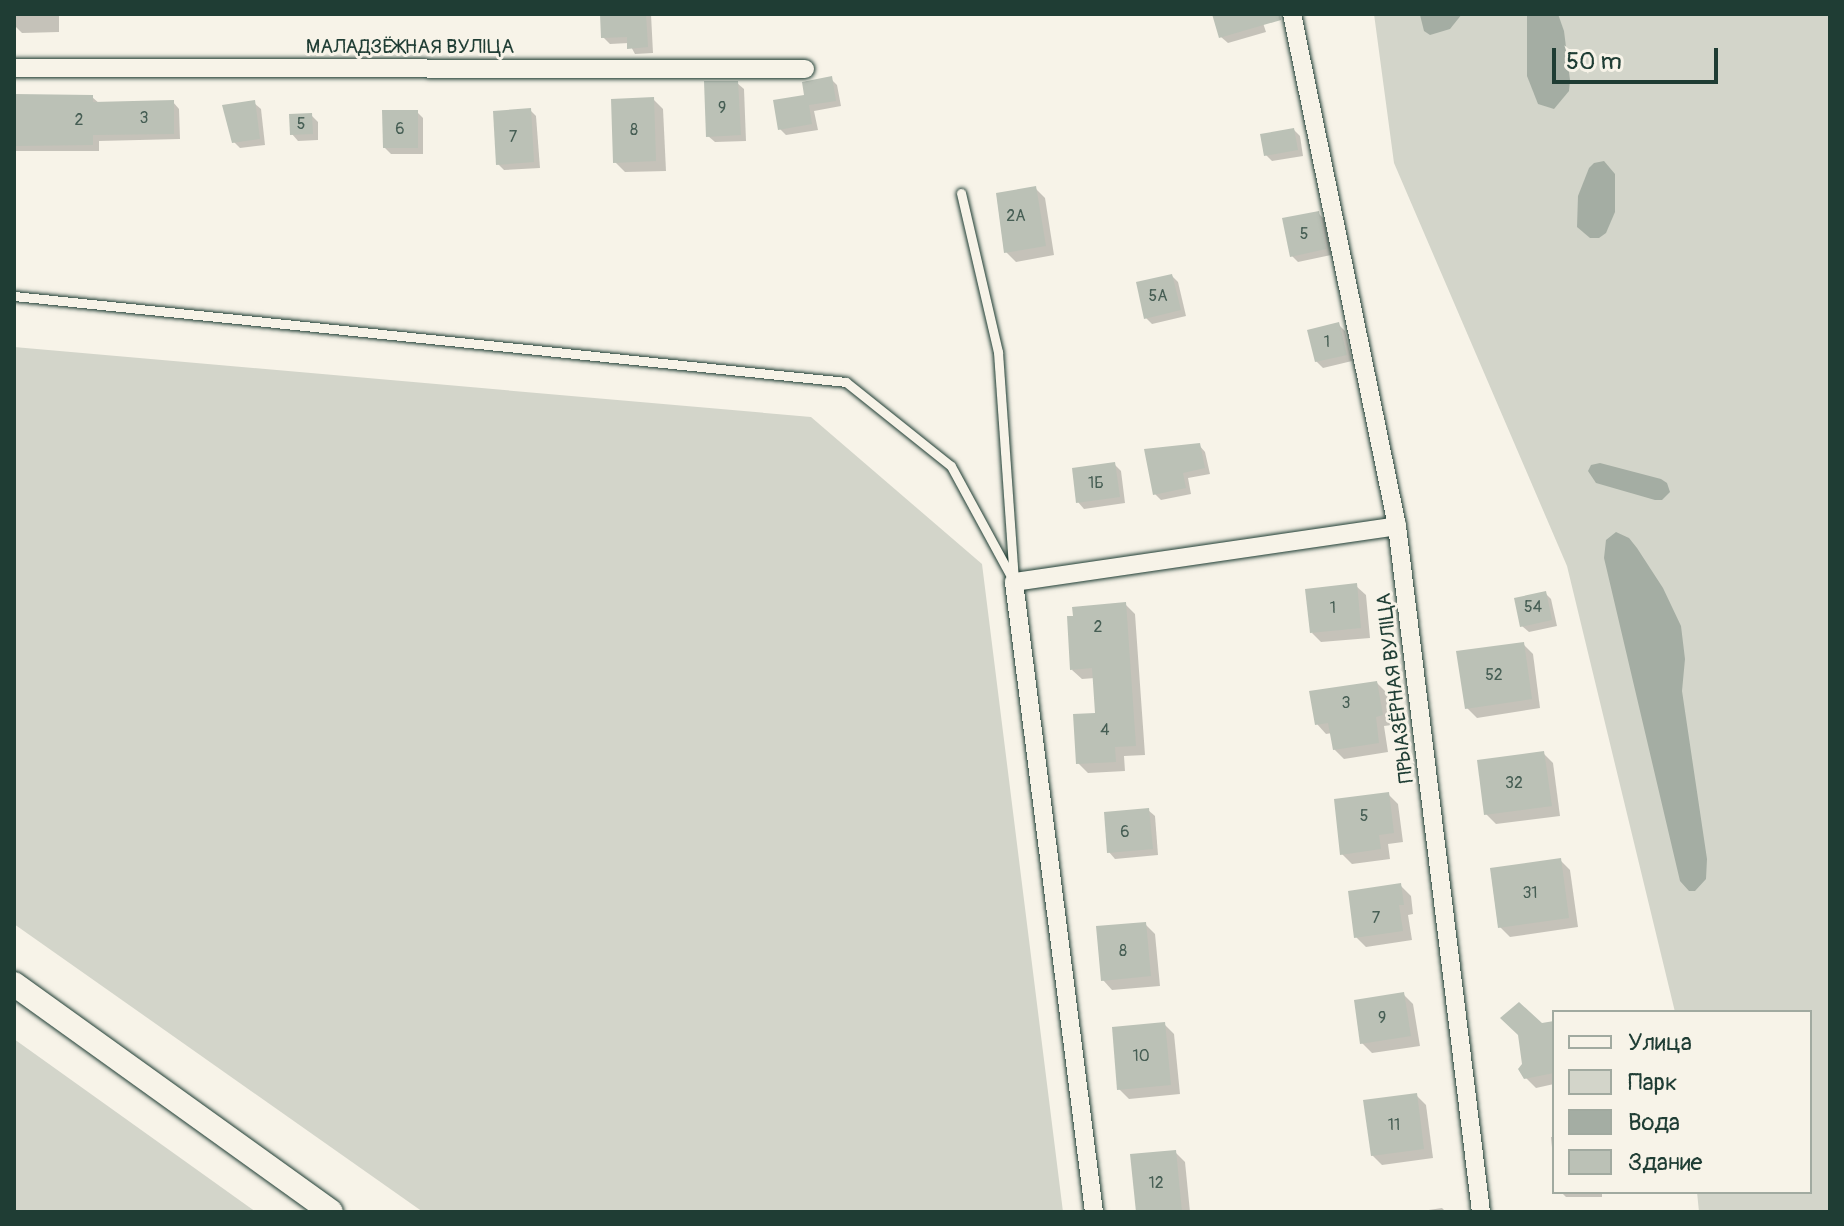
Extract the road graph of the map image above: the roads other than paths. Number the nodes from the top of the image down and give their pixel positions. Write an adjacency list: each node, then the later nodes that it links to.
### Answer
1 (1292, 14): 6 (street, ПРЫАЗЁРНАЯ ВУЛІЦА)
2 (14, 68): 3 (street, МАЛАДЗЁЖНАЯ ВУЛІЦА)
3 (805, 69)
4 (961, 193): 7 (lane)
5 (14, 296): 7 (lane)
6 (1397, 526): 7 (street); 11 (street, ПРЫАЗЁРНАЯ ВУЛІЦА)
7 (1014, 582): 10 (street)
8 (14, 984): 9 (street)
9 (331, 1212)
10 (1094, 1212)
11 (1481, 1212)

